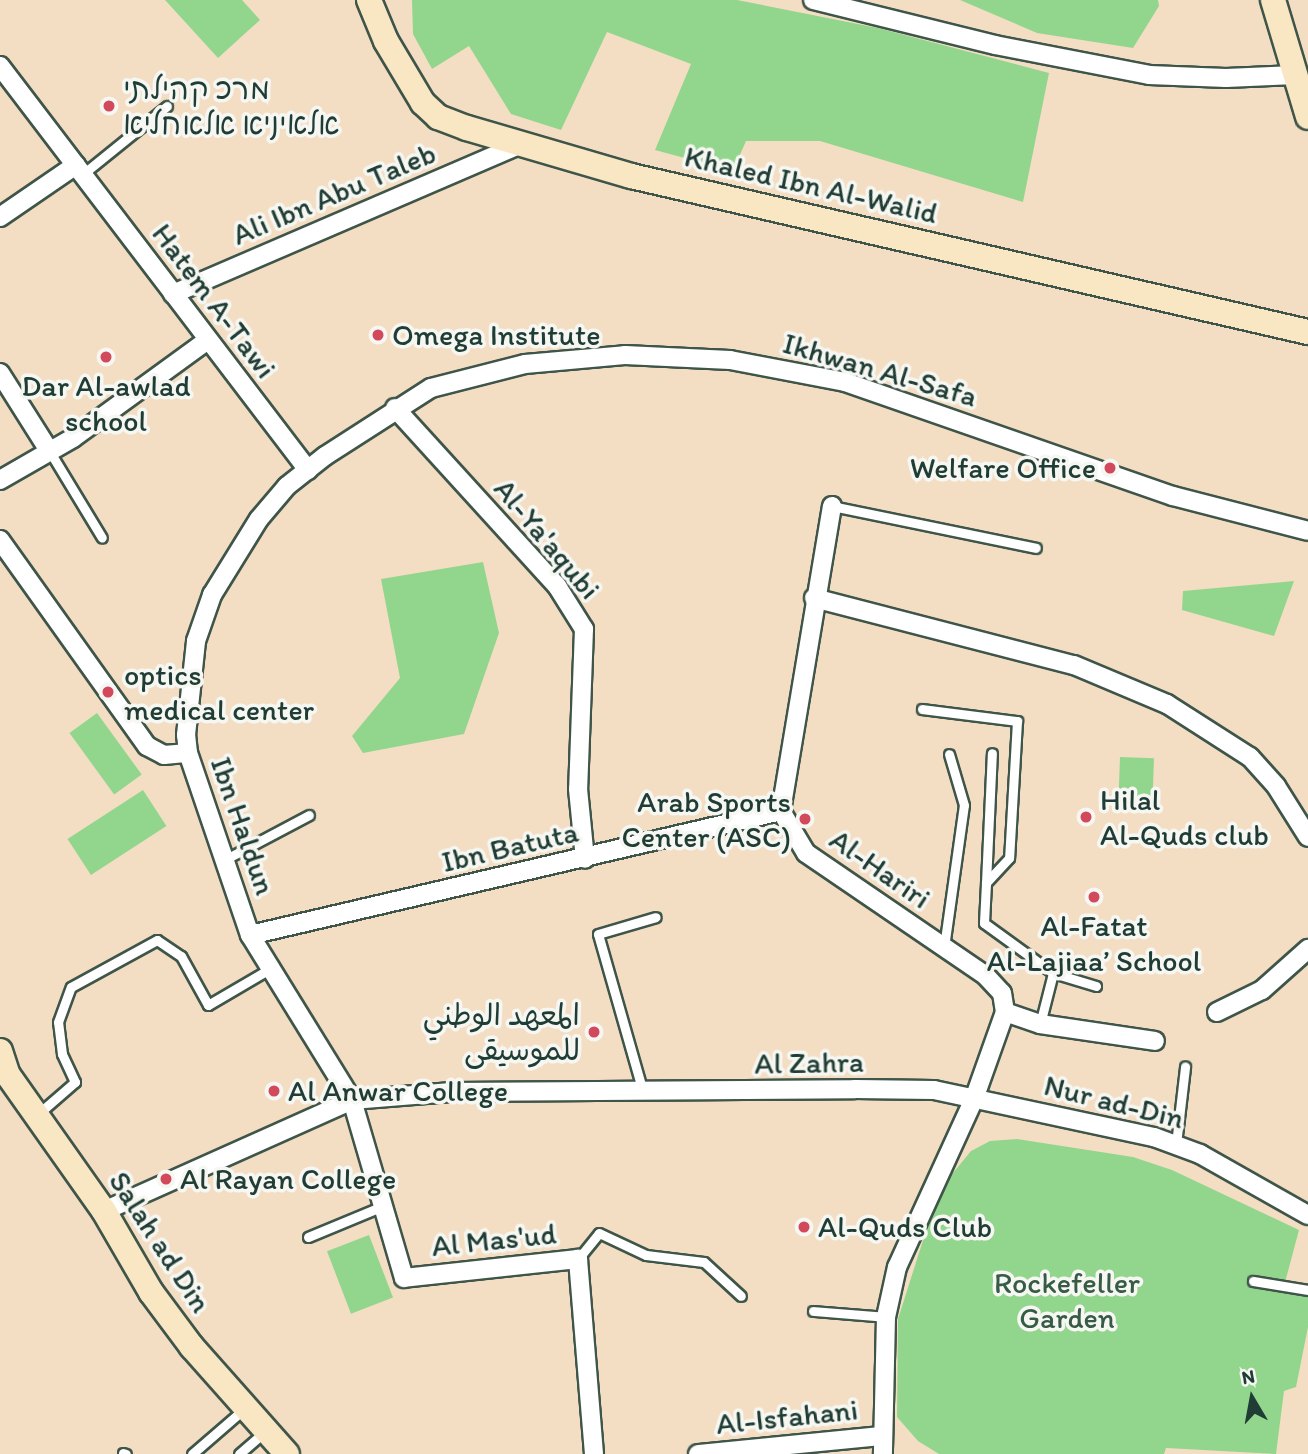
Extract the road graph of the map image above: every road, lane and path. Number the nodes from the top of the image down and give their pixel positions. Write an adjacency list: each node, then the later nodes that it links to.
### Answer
1 (369, 0): 8 (street, Khaled Ibn Al-Walid)
2 (813, 0): 5 (street)
3 (1273, 0): 5 (street)
4 (0, 66): 9 (street, Hatem A-Tawi)
5 (1301, 84): 7 (street)
6 (167, 106): 9 (lane)
7 (1308, 117)
8 (517, 146): 11 (street, Ali Ibn Abu Taleb); 12 (street, Khaled Ibn Al-Walid)
9 (79, 169): 10 (street); 11 (street, Hatem A-Tawi)
10 (0, 217)
11 (173, 294): 13 (street, Hatem A-Tawi)
12 (1308, 332)
13 (208, 340): 16 (street); 17 (street, Hatem A-Tawi)
14 (0, 373): 16 (street)
15 (395, 408): 17 (street, Ikhwan Al-Safa); 20 (street, Ikhwan Al-Safa); 32 (street, Al-Ya'aqubi)
16 (50, 452): 18 (street); 21 (lane)
17 (308, 470): 26 (street, Ikhwan Al-Safa)
18 (0, 480)
19 (832, 506): 23 (lane); 24 (street)
20 (1308, 531)
21 (103, 538)
22 (0, 540): 26 (street, Ibn Haldun)
23 (1037, 548)
24 (814, 598): 29 (street); 31 (street)
25 (922, 709): 34 (lane)
26 (188, 753): 33 (street, Ibn Haldun)
27 (992, 753): 34 (lane)
28 (949, 754): 37 (lane)
29 (781, 811): 32 (street, Ibn Batuta); 37 (street, Al-Hariri)
30 (309, 815): 33 (lane)
31 (1308, 837)
32 (585, 859): 36 (street, Ibn Batuta)
33 (224, 860): 36 (street, Ibn Haldun)
34 (986, 883): 40 (lane)
35 (656, 917): 48 (lane)
36 (250, 935): 39 (street, Ibn Haldun)
37 (944, 947): 42 (street, Al-Hariri)
38 (1308, 949): 43 (street)
39 (271, 968): 50 (street, Ibn Haldun); 51 (lane)
40 (1053, 973): 41 (lane); 44 (lane)
41 (1096, 986)
42 (1005, 1012): 44 (street); 49 (street)
43 (1217, 1012)
44 (1040, 1024): 45 (street)
45 (1155, 1041)
46 (1185, 1068): 52 (lane)
47 (3, 1070): 51 (street, Salah ad Din)
48 (644, 1093): 49 (street, Al Zahra); 50 (street, Al Zahra)
49 (974, 1099): 52 (street, Nur ad-Din); 62 (street)
50 (352, 1100): 53 (street, Al Mas'ud); 54 (street, Al Zahra)
51 (37, 1115): 54 (street, Salah ad Din)
52 (1177, 1143): 55 (street, Nur ad-Din)
53 (383, 1206): 56 (lane); 57 (street, Al Mas'ud)
54 (104, 1211): 63 (street, Salah ad Din)
55 (1308, 1215)
56 (308, 1237)
57 (578, 1259): 60 (lane); 70 (street, Al Mas'ud)
58 (1253, 1281): 59 (lane)
59 (1308, 1290)
60 (741, 1296)
61 (813, 1311): 62 (lane)
62 (886, 1317): 65 (street)
63 (246, 1407): 64 (street, Salah ad Din); 67 (lane)
64 (266, 1430): 68 (lane); 69 (street, Salah ad Din)
65 (882, 1445): 66 (street, Al-Isfahani)
66 (753, 1450): 71 (street, Al-Isfahani)
67 (192, 1454)
68 (239, 1454)
69 (286, 1454)
70 (594, 1454)
71 (698, 1454)

